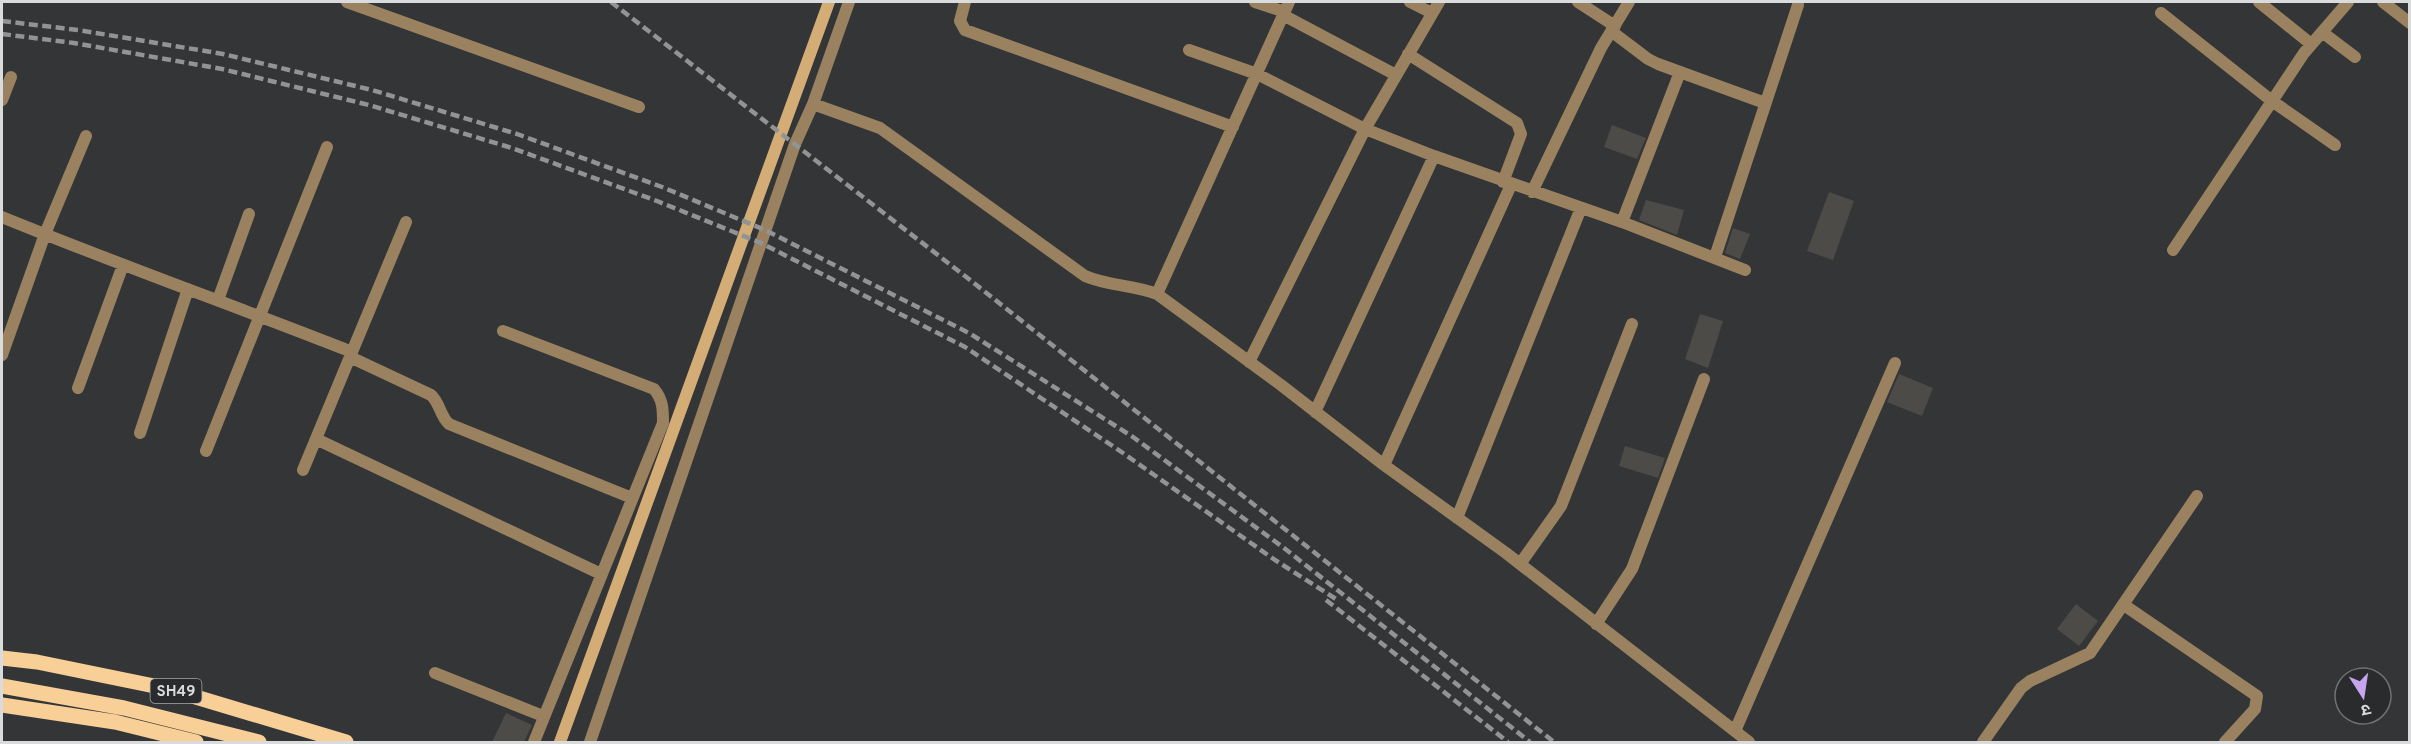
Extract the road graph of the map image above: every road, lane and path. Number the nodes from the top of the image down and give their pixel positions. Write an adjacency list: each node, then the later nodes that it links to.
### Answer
1 (347, 2): 12 (street)
2 (829, 2): 86 (main road)
3 (849, 2): 31 (street)
4 (965, 2): 33 (street)
5 (1255, 2): 15 (street)
6 (1410, 2): 14 (street)
7 (1578, 2): 18 (street)
8 (1629, 2): 18 (street)
9 (2259, 2): 20 (street)
10 (2348, 2): 19 (street)
11 (2383, 2): 17 (street)
12 (363, 4): 32 (street)
13 (1798, 5): 30 (street)
14 (1435, 7): 22 (street)
15 (1286, 10): 25 (street); 26 (street)
16 (2161, 13): 29 (street)
17 (2409, 23)
18 (1613, 28): 24 (street); 40 (street)
19 (2322, 32): 20 (street); 23 (street)
20 (2311, 44): 29 (street)
21 (1189, 50): 25 (street)
22 (1408, 54): 26 (street); 39 (street)
23 (2355, 57)
24 (1680, 72): 30 (street); 45 (street)
25 (1257, 74): 33 (street); 34 (street)
26 (1396, 75): 34 (street)
27 (11, 77): 28 (street)
28 (2, 100)
29 (2272, 101): 36 (street); 47 (street)
30 (1765, 103): 48 (street)
31 (813, 104): 52 (street); 87 (street)
32 (639, 107)
33 (1233, 127): 52 (street)
34 (1365, 129): 38 (street); 59 (street)
35 (86, 136): 46 (street)
36 (2335, 146)
37 (327, 147): 54 (street)
38 (1434, 156): 39 (street); 63 (street)
39 (1507, 183): 40 (street); 67 (street)
40 (1532, 192): 41 (street)
41 (1581, 208): 45 (street); 71 (street)
42 (249, 214): 53 (street)
43 (2, 217): 46 (street)
44 (406, 222): 58 (street)
45 (1622, 222): 48 (street)
46 (45, 234): 49 (street); 57 (street)
47 (2173, 250)
48 (1715, 257): 50 (street)
49 (123, 265): 51 (street); 62 (street)
50 (1745, 270)
51 (188, 289): 53 (street); 64 (street)
52 (1157, 294): 59 (street)
53 (218, 300): 54 (street)
54 (260, 316): 58 (street); 66 (street)
55 (1632, 324): 72 (street)
56 (503, 331): 70 (street)
57 (2, 355)
58 (351, 355): 65 (street); 70 (street)
59 (1249, 362): 63 (street)
60 (1895, 363): 81 (street)
61 (1704, 380): 75 (street)
62 (78, 388)
63 (1315, 412): 67 (street)
64 (140, 433)
65 (316, 439): 68 (street); 73 (street)
66 (206, 451)
67 (1384, 465): 71 (street)
68 (303, 470)
69 (2197, 496): 74 (street)
70 (632, 498): 73 (street)
71 (1457, 518): 72 (street)
72 (1520, 564): 75 (street)
73 (601, 574): 80 (street)
74 (2124, 605): 89 (street); 90 (street)
75 (1596, 624): 81 (street)
76 (2, 658): 84 (main road, SH49)
77 (435, 673): 80 (street)
78 (2, 686): 83 (main road, SH49)
79 (2, 705): 82 (main road)
80 (543, 716): 85 (street)
81 (1735, 731): 88 (street)
82 (196, 742)
83 (260, 742)
84 (346, 742)
85 (534, 742)
86 (560, 742)
87 (590, 742)
88 (1749, 742)
89 (1983, 742)
90 (2225, 742)

